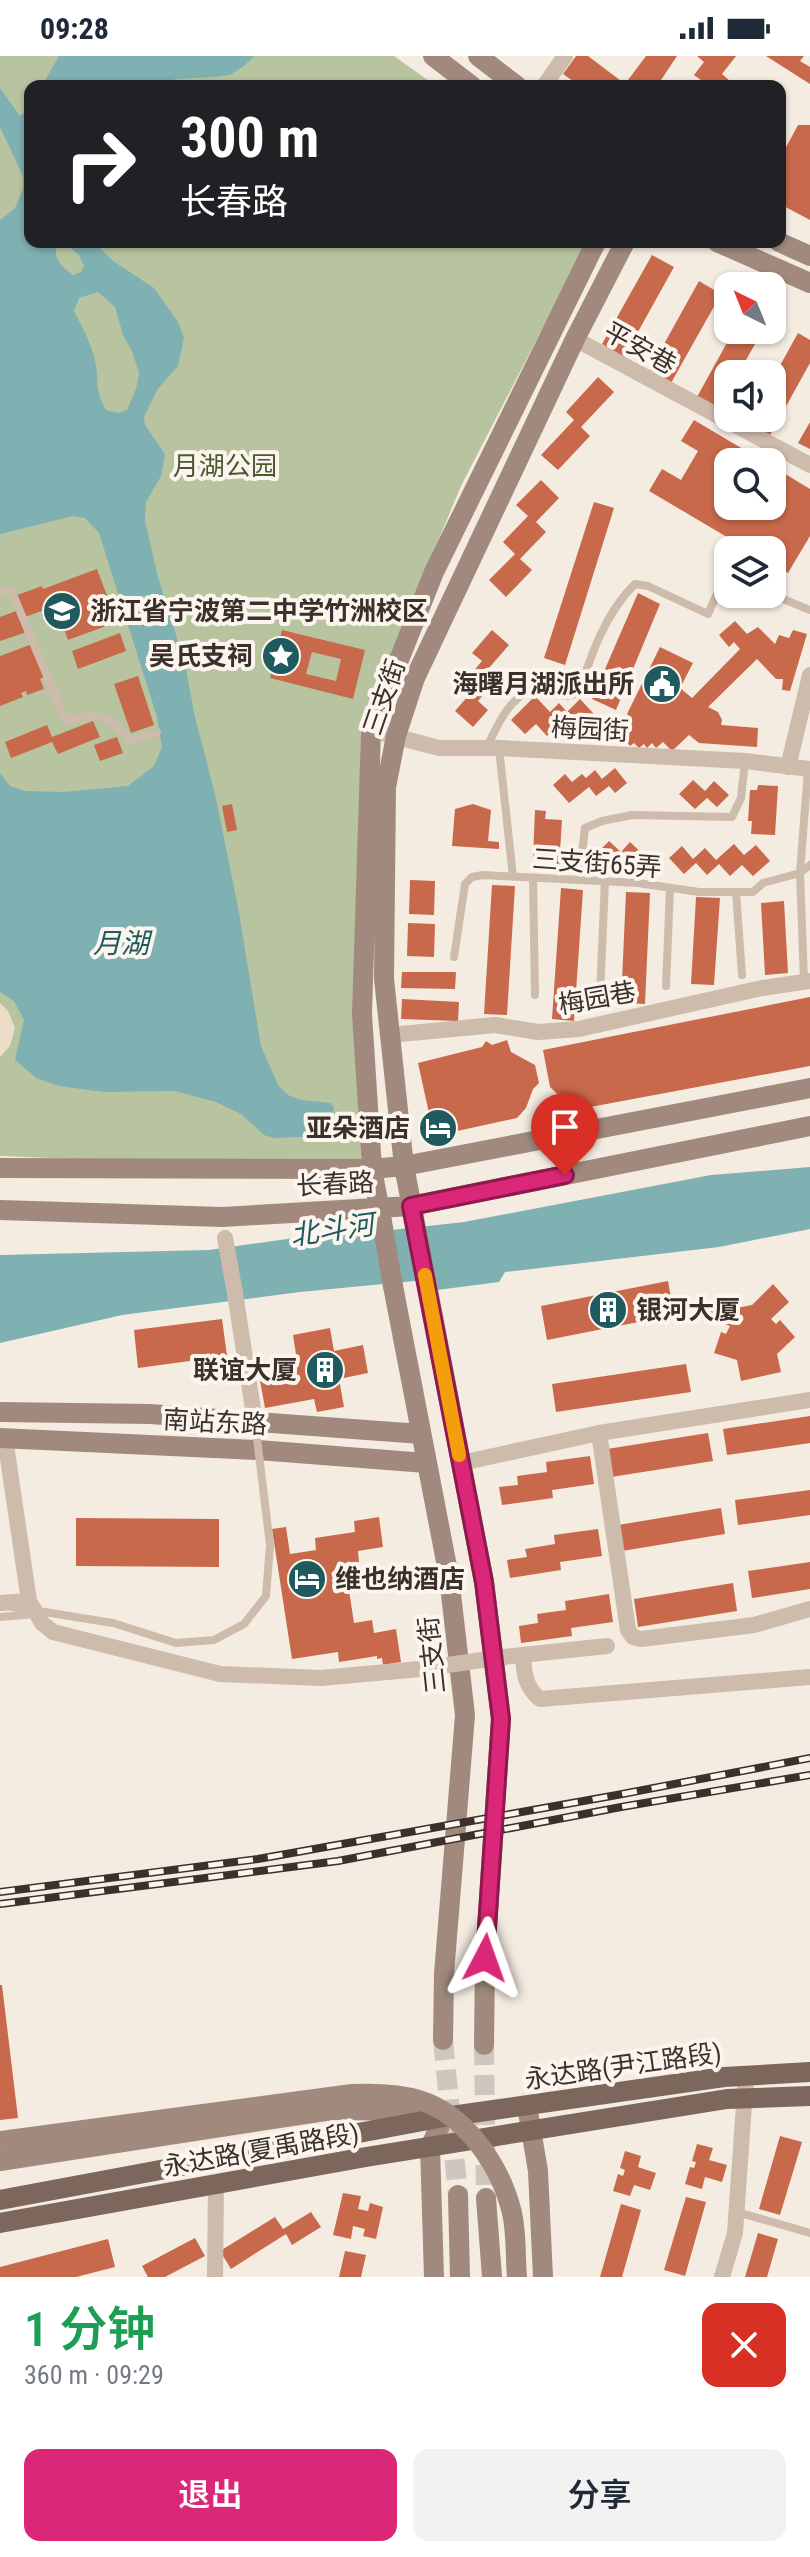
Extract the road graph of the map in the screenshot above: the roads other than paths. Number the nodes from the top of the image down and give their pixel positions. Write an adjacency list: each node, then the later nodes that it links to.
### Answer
1 (433, 56): 4 (main road)
2 (478, 56): 5 (main road)
3 (565, 56): 6 (street)
4 (464, 80)
5 (509, 80)
6 (548, 80)
7 (786, 245): 11 (main road)
8 (593, 248): 20 (main road, 三支街)
9 (622, 248): 13 (main road, 三支街)
10 (731, 248): 12 (main road)
11 (810, 256)
12 (810, 283)
13 (575, 339): 14 (street, 平安巷); 22 (main road, 三支街)
14 (810, 465)
15 (0, 592): 21 (lane)
16 (786, 600): 18 (lane)
17 (714, 601): 23 (lane)
18 (810, 610)
19 (810, 675): 25 (street)
20 (371, 730): 22 (street, 梅园街); 46 (main road, 三支街)
21 (157, 732)
22 (396, 736): 23 (street, 梅园街); 41 (main road, 三支街)
23 (493, 748): 24 (street, 梅园街); 29 (lane)
24 (745, 761): 25 (street, 梅园街); 31 (lane)
25 (788, 767): 26 (street, 梅园街)
26 (809, 769): 28 (lane)
27 (810, 865): 28 (lane)
28 (800, 873): 34 (lane, 三支街65弄); 37 (lane)
29 (513, 877): 30 (lane, 三支街65弄); 35 (lane, 三支街65弄)
30 (533, 878): 31 (lane, 三支街65弄); 39 (lane)
31 (579, 880): 32 (lane, 三支街65弄)
32 (605, 881): 33 (lane, 三支街65弄); 40 (lane)
33 (670, 888): 34 (lane, 三支街65弄); 38 (lane)
34 (736, 892): 36 (lane)
35 (454, 957)
36 (742, 975)
37 (807, 981): 41 (street, 梅园巷)
38 (666, 986)
39 (535, 995)
40 (600, 995)
41 (390, 1035): 44 (main road, 三支街)
42 (810, 1088): 44 (main road, 长春路)
43 (810, 1126): 48 (main road, 长春路)
44 (404, 1166): 46 (main road, 长春路); 48 (main road, 三支街)
45 (0, 1168): 46 (main road, 长春路)
46 (372, 1169): 49 (main road, 三支街)
47 (0, 1210): 50 (main road, 长春路)
48 (412, 1212): 49 (main road, 长春路); 59 (main road, bridge)
49 (381, 1215): 50 (main road, 长春路); 55 (main road, 三支街, bridge)
50 (222, 1217): 53 (street, bridge)
51 (810, 1400): 54 (street)
52 (0, 1412): 53 (main road, 南站东路)
53 (255, 1422): 55 (main road, 南站东路); 57 (lane, bridge)
54 (599, 1433): 59 (street); 62 (street)
55 (421, 1434): 58 (main road, 三支街)
56 (3, 1438): 57 (main road, 南站东路); 60 (street)
57 (258, 1450): 58 (main road, 南站东路); 63 (lane, bridge)
58 (426, 1463): 68 (main road, 三支街)
59 (461, 1463): 69 (main road)
60 (29, 1601): 61 (street); 66 (street, bridge)
61 (0, 1605): 63 (lane, bridge)
62 (810, 1609)
63 (49, 1613): 64 (lane, bridge)
64 (0, 1617)
65 (607, 1646): 66 (street)
66 (523, 1655): 67 (street)
67 (810, 1677)
68 (443, 2040)
69 (484, 2045)
70 (810, 2072): 71 (main road, 永达路(尹江路段))
71 (746, 2076): 73 (street); 74 (main road, 永达路(尹江路段))
72 (810, 2096): 73 (main road, 永达路(尹江路段))
73 (745, 2099): 76 (main road, 永达路(尹江路段)); 84 (street)
74 (527, 2106): 75 (main road, 永达路(尹江路段)); 76 (main road)
75 (444, 2117): 78 (main road); 79 (main road); 83 (main road, 永达路(夏禹路段))
76 (531, 2131): 78 (main road, 永达路(夏禹路段)); 92 (main road)
77 (0, 2141): 91 (main road, bridge)
78 (430, 2147): 80 (main road, 永达路(夏禹路段)); 88 (main road)
79 (0, 2161)
80 (216, 2184): 85 (main road, 永达路(夏禹路段)); 87 (street)
81 (458, 2195): 89 (main road)
82 (486, 2198): 90 (main road)
83 (0, 2200)
84 (737, 2212): 86 (lane); 93 (street)
85 (0, 2223)
86 (810, 2233)
87 (215, 2277)
88 (434, 2277)
89 (460, 2277)
90 (492, 2277)
91 (517, 2277)
92 (543, 2277)
93 (722, 2277)

